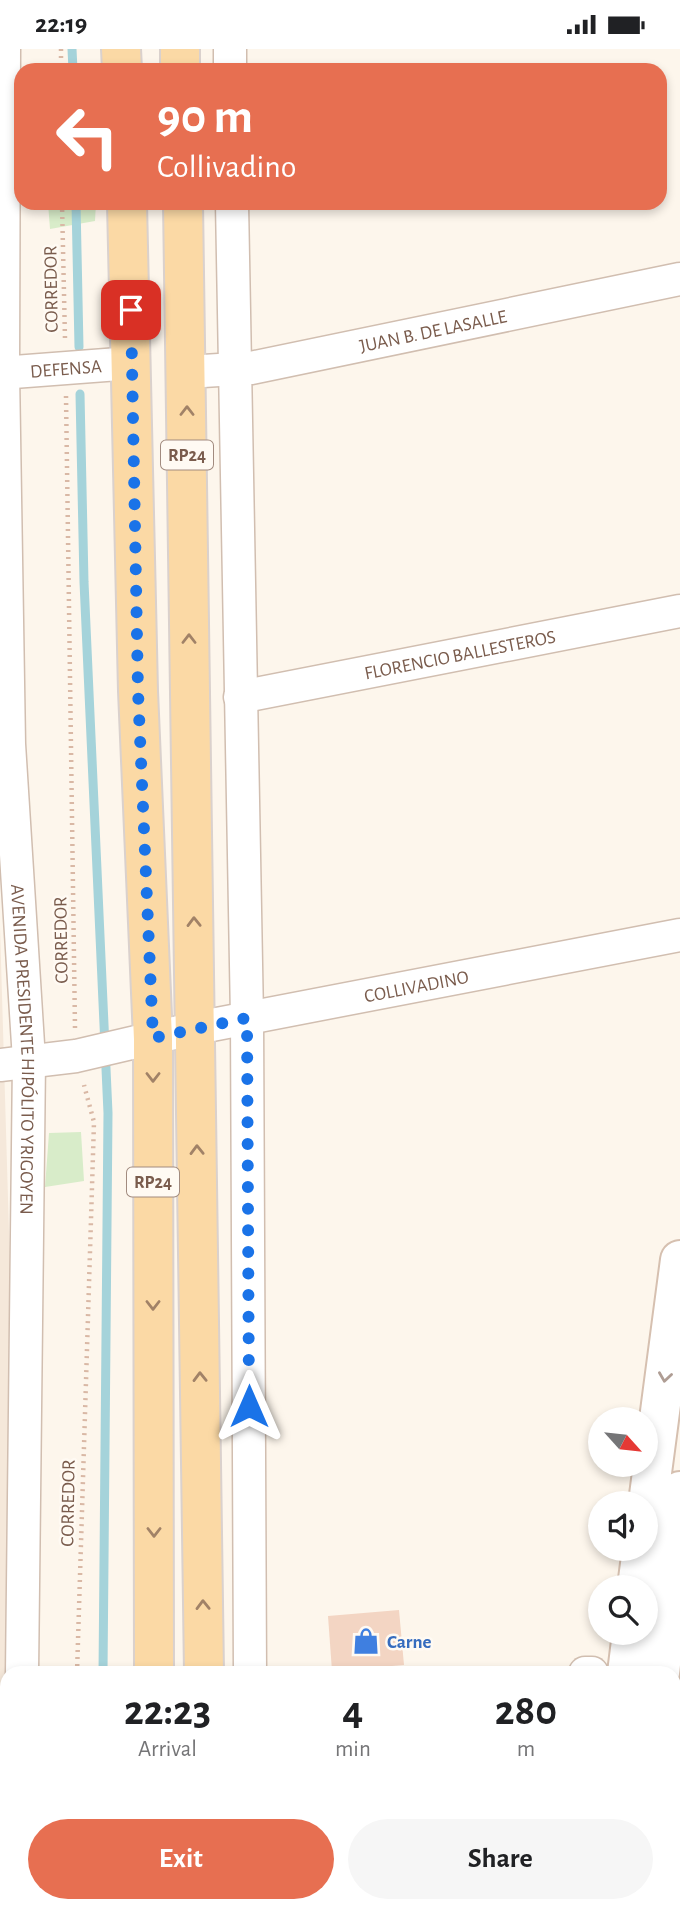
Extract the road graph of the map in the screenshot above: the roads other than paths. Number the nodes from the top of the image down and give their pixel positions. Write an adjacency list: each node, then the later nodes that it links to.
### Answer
1 (4, 49): 8 (street, AVENIDA PRESIDENTE HIPÓLITO YRIGOYEN)
2 (127, 210): 6 (main road, RP24)
3 (183, 210): 9 (main road, RP24)
4 (232, 210): 7 (street)
5 (680, 279): 7 (street, JUAN B. DE LASALLE)
6 (132, 363): 8 (street, DEFENSA); 17 (main road, RP24)
7 (233, 369): 9 (street, JUAN B. DE LASALLE); 12 (street)
8 (2, 372): 11 (street, AVENIDA PRESIDENTE HIPÓLITO YRIGOYEN)
9 (187, 372): 16 (main road, RP24, one-way to 9)
10 (680, 611): 12 (street, FLORENCIO BALLESTEROS)
11 (5, 695): 13 (street, AVENIDA PRESIDENTE HIPÓLITO YRIGOYEN)
12 (240, 697): 15 (street)
13 (5, 745): 18 (street, AVENIDA PRESIDENTE HIPÓLITO YRIGOYEN)
14 (680, 935): 15 (street, COLLIVADINO)
15 (247, 1018): 16 (street, COLLIVADINO); 23 (street)
16 (196, 1028): 17 (street, COLLIVADINO); 24 (main road, RP24, one-way to 16)
17 (138, 1042): 18 (street, COLLIVADINO); 28 (main road, RP24, one-way to 28)
18 (14, 1063): 27 (street, AVENIDA PRESIDENTE HIPÓLITO YRIGOYEN)
19 (680, 1260): 21 (main road, one-way to 21)
20 (680, 1491): 22 (main road)
21 (658, 1526)
22 (658, 1536)
23 (250, 1545): 24 (street); 30 (street)
24 (202, 1546): 29 (main road, RP24, one-way to 24)
25 (658, 1561): 32 (main road)
26 (630, 1645): 31 (main road)
27 (22, 1666)
28 (154, 1666)
29 (204, 1666)
30 (250, 1666)
31 (628, 1666)
32 (660, 1666)

